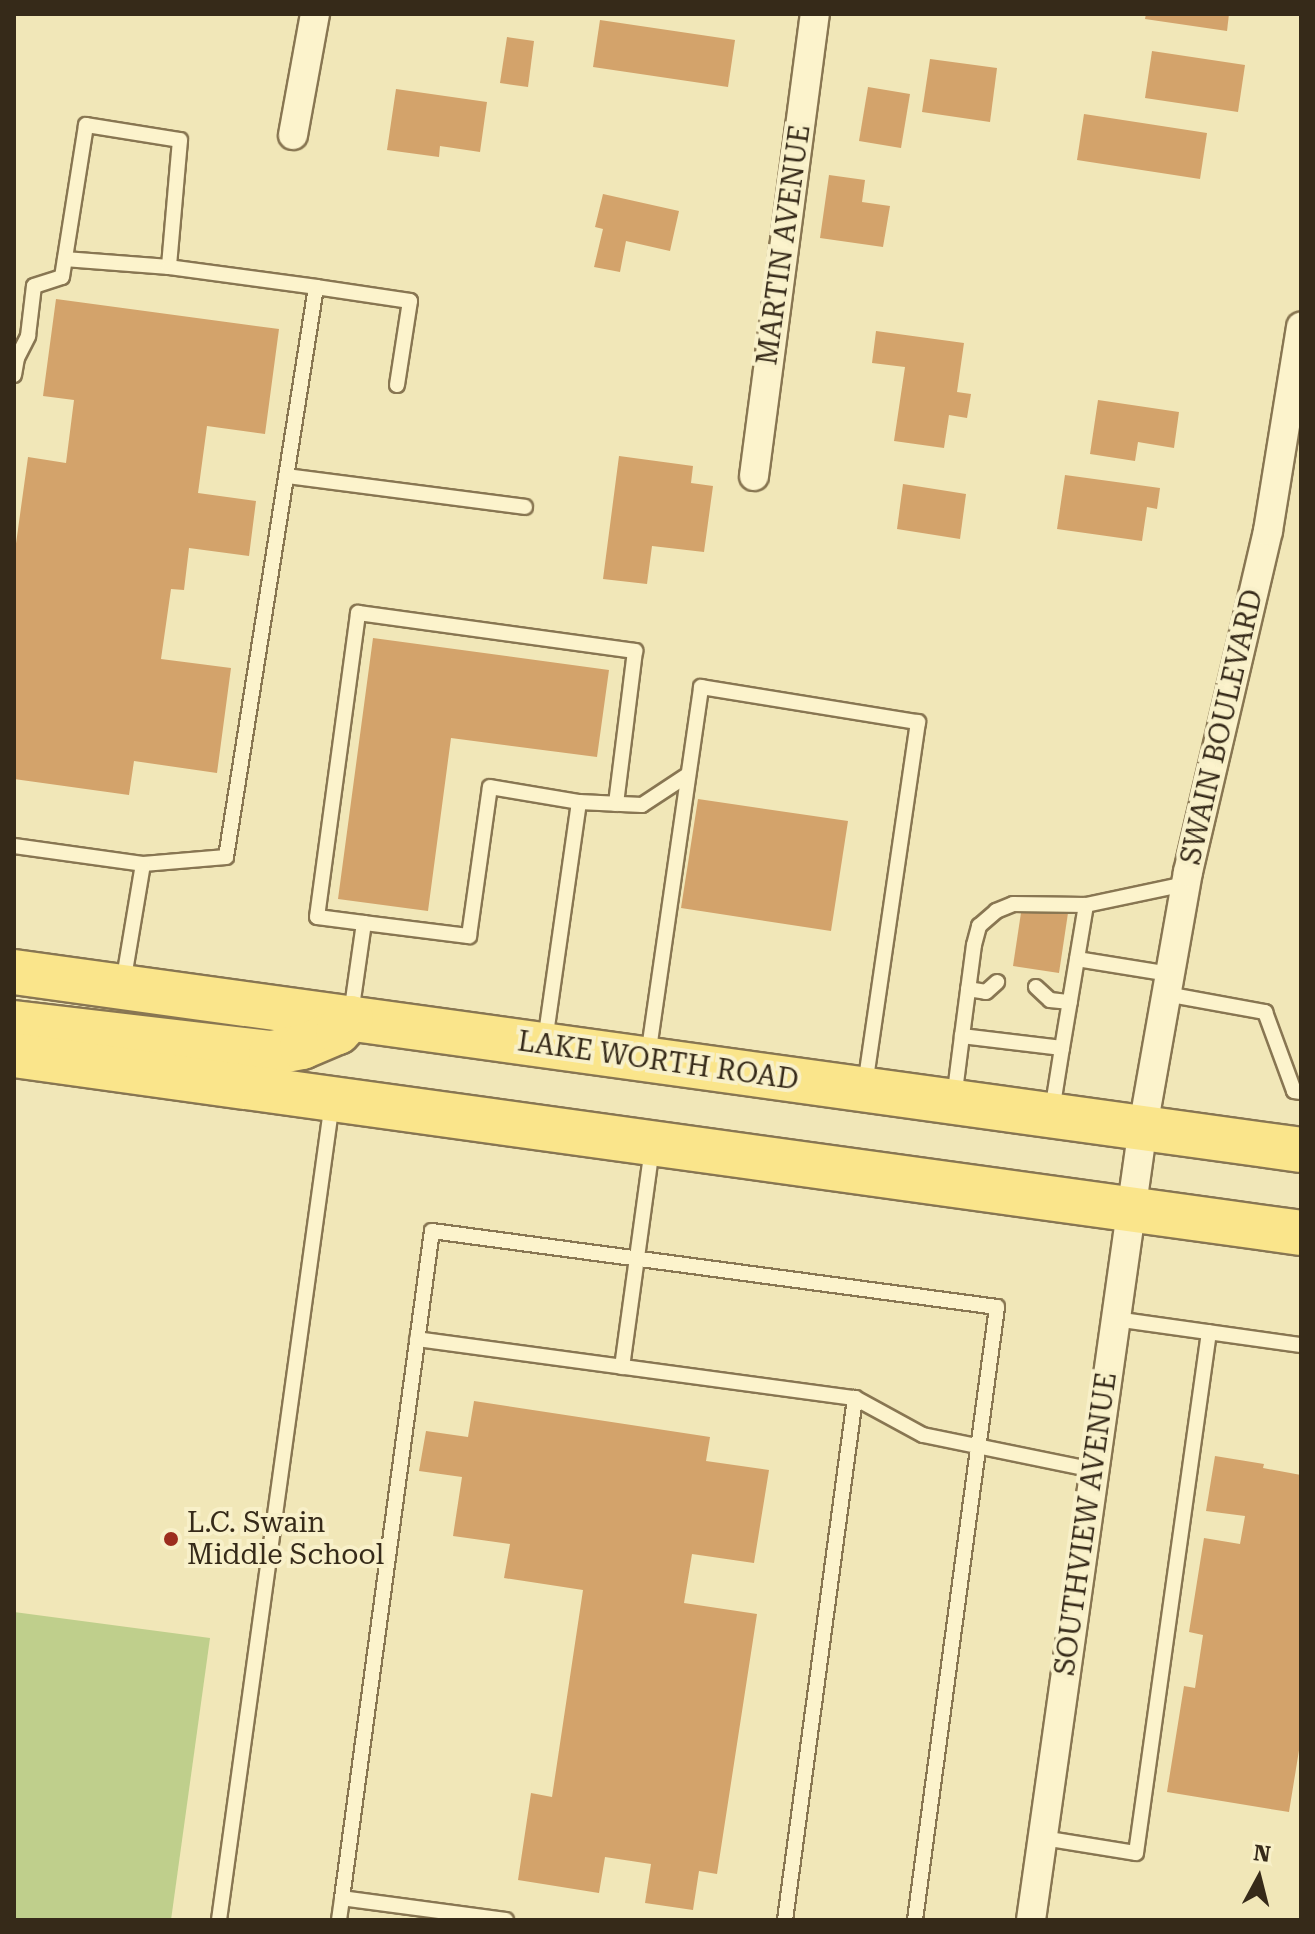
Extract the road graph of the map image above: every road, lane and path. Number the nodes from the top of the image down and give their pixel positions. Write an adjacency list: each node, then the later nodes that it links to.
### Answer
1 (315, 14): 3 (street)
2 (815, 14): 11 (street, MARTIN AVENUE)
3 (293, 135)
4 (65, 259): 5 (lane); 5 (lane); 8 (lane)
5 (169, 267): 6 (lane)
6 (316, 287): 9 (lane); 10 (lane)
7 (1301, 327): 18 (street, SWAIN BOULEVARD)
8 (14, 375)
9 (397, 385)
10 (287, 476): 12 (lane); 17 (lane)
11 (754, 476)
12 (525, 507)
13 (686, 776): 15 (lane); 37 (lane); 38 (lane)
14 (579, 802): 15 (lane); 20 (lane); 34 (lane)
15 (616, 804): 20 (lane)
16 (14, 846): 17 (lane)
17 (143, 864): 24 (lane)
18 (1186, 884): 19 (lane); 23 (street, SWAIN BOULEVARD)
19 (1086, 905): 21 (lane); 26 (lane)
20 (364, 923): 31 (lane)
21 (1077, 959): 23 (lane); 29 (lane)
22 (14, 972): 24 (main road, LAKE WORTH ROAD)
23 (1168, 984): 39 (lane); 43 (street, SWAIN BOULEVARD)
24 (123, 987): 31 (main road, LAKE WORTH ROAD)
25 (1036, 987): 28 (lane)
26 (968, 989): 27 (lane); 33 (lane)
27 (992, 991)
28 (1050, 1000): 29 (lane); 30 (lane)
29 (1070, 1002): 35 (lane)
30 (1034, 1005)
31 (351, 1018): 32 (main road); 34 (main road, LAKE WORTH ROAD)
32 (14, 1023)
33 (962, 1036): 35 (lane); 41 (lane)
34 (544, 1045): 37 (main road, LAKE WORTH ROAD)
35 (1062, 1048): 42 (lane)
36 (14, 1055): 40 (main road)
37 (647, 1059): 38 (main road, LAKE WORTH ROAD)
38 (865, 1089): 41 (main road, LAKE WORTH ROAD)
39 (1301, 1092)
40 (332, 1099): 44 (main road); 59 (lane)
41 (954, 1101): 42 (main road, LAKE WORTH ROAD)
42 (1052, 1115): 43 (main road, LAKE WORTH ROAD)
43 (1143, 1127): 45 (main road, LAKE WORTH ROAD); 46 (street, SOUTHVIEW AVENUE)
44 (652, 1143): 46 (main road); 48 (lane)
45 (1301, 1150)
46 (1131, 1209): 47 (main road); 49 (street, SOUTHVIEW AVENUE)
47 (1301, 1233)
48 (636, 1259): 51 (lane); 53 (lane); 55 (lane)
49 (1115, 1319): 50 (lane); 56 (street, SOUTHVIEW AVENUE)
50 (1209, 1332): 52 (lane); 57 (lane)
51 (417, 1339): 53 (lane); 58 (lane)
52 (1301, 1345)
53 (622, 1367): 54 (lane)
54 (855, 1398): 55 (lane); 62 (lane)
55 (978, 1449): 56 (lane); 63 (lane)
56 (1094, 1470): 57 (street, SOUTHVIEW AVENUE)
57 (1043, 1838): 64 (street, SOUTHVIEW AVENUE)
58 (342, 1898): 60 (lane); 61 (lane)
59 (219, 1920)
60 (339, 1920)
61 (506, 1920)
62 (785, 1920)
63 (915, 1920)
64 (1031, 1920)

